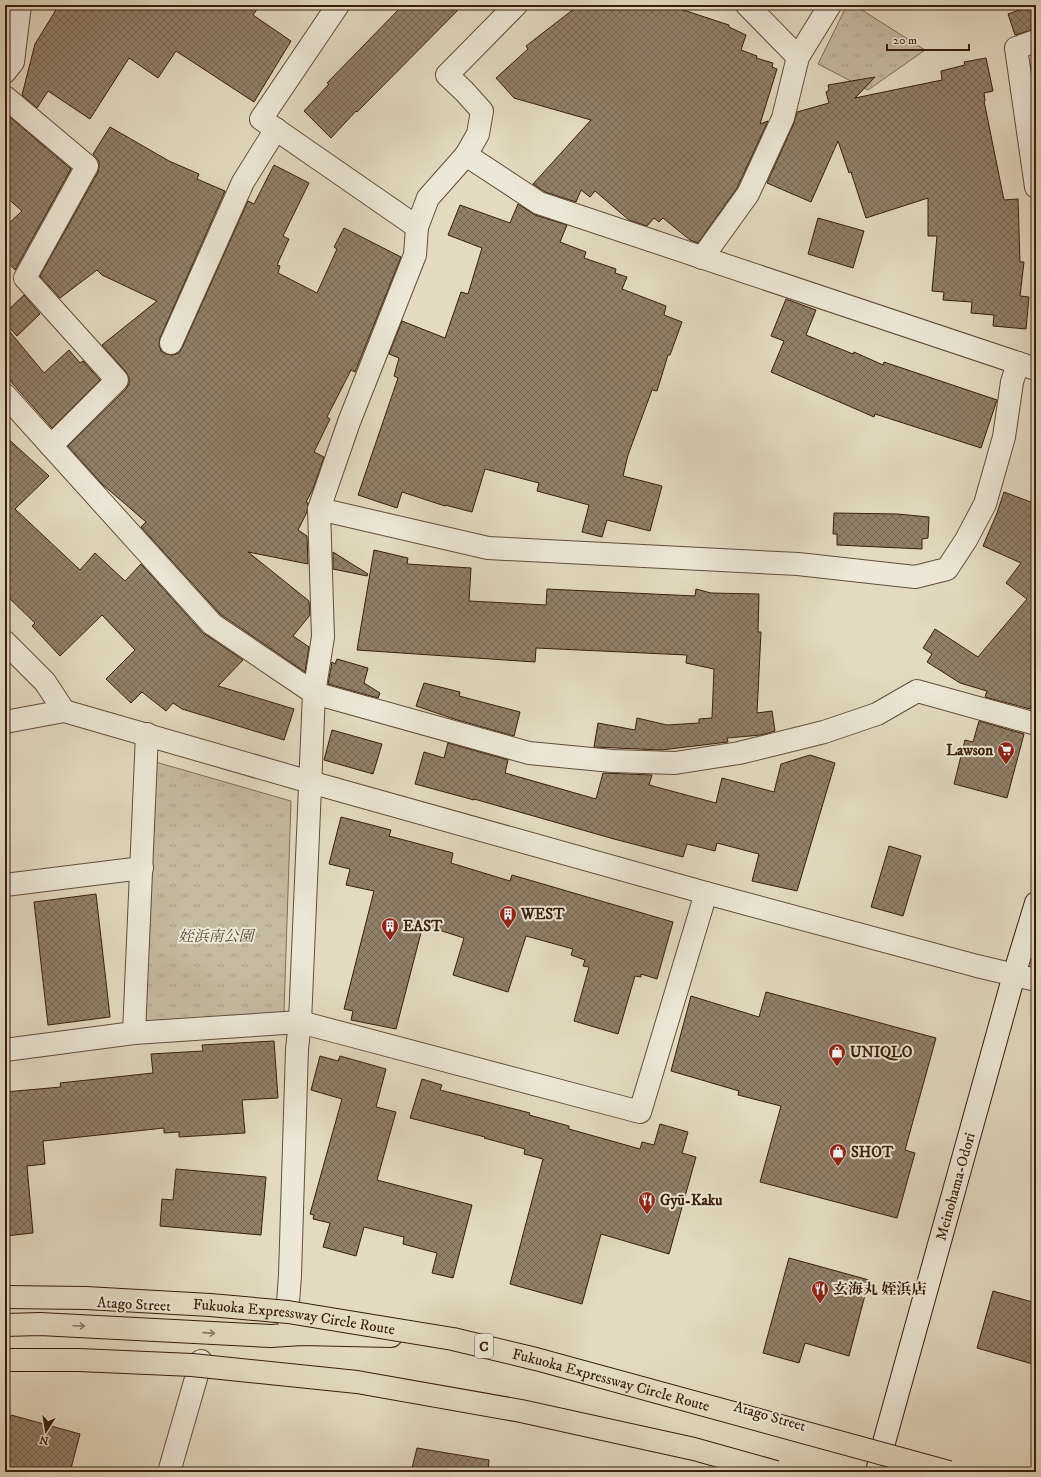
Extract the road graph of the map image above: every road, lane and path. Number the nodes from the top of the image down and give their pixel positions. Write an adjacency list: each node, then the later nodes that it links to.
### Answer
1 (20, 5): 8 (street)
2 (338, 5): 10 (street)
3 (516, 5): 11 (street)
4 (747, 5): 7 (street)
5 (830, 5): 7 (street)
6 (1036, 41): 12 (street)
7 (798, 57): 14 (street)
8 (5, 72)
9 (5, 97): 18 (street)
10 (276, 129): 13 (street); 15 (street)
11 (466, 155): 13 (street); 14 (street)
12 (1036, 187)
13 (417, 227): 19 (street)
14 (702, 258): 16 (street)
15 (171, 343)
16 (1027, 366): 19 (street)
17 (5, 395): 18 (street)
18 (51, 446): 21 (street)
19 (319, 509): 21 (street)
20 (5, 642): 22 (street)
21 (314, 693): 24 (street); 26 (street)
22 (64, 711): 23 (street); 25 (street)
23 (5, 722)
24 (1036, 724)
25 (147, 734): 26 (street); 27 (street)
26 (310, 782): 29 (street); 33 (street)
27 (142, 868): 28 (street); 34 (street)
28 (5, 885)
29 (706, 893): 31 (street); 33 (street)
30 (1036, 903): 31 (street, Meinohama-Odori)
31 (1014, 975): 32 (street); 44 (street, Meinohama-Odori)
32 (1036, 980)
33 (300, 1022): 34 (street); 38 (street)
34 (134, 1033): 35 (street)
35 (5, 1050)
36 (5, 1299): 37 (street, Atago Street); 49 (highway, Fukuoka Expressway Circle Route / C, bridge)
37 (40, 1300): 38 (street, Atago Street); 39 (highway)
38 (287, 1316): 41 (street, Atago Street)
39 (40, 1324): 40 (highway); 41 (highway, one-way to 41)
40 (5, 1325)
41 (442, 1337): 44 (street, Atago Street)
42 (5, 1359): 43 (street); 47 (highway, bridge)
43 (201, 1361): 45 (street); 46 (street)
44 (882, 1446): 48 (street, Meinohama-Odori); 50 (street, Atago Street)
45 (169, 1472)
46 (772, 1472)
47 (776, 1472)
48 (877, 1472)
49 (949, 1472)
50 (963, 1472)

